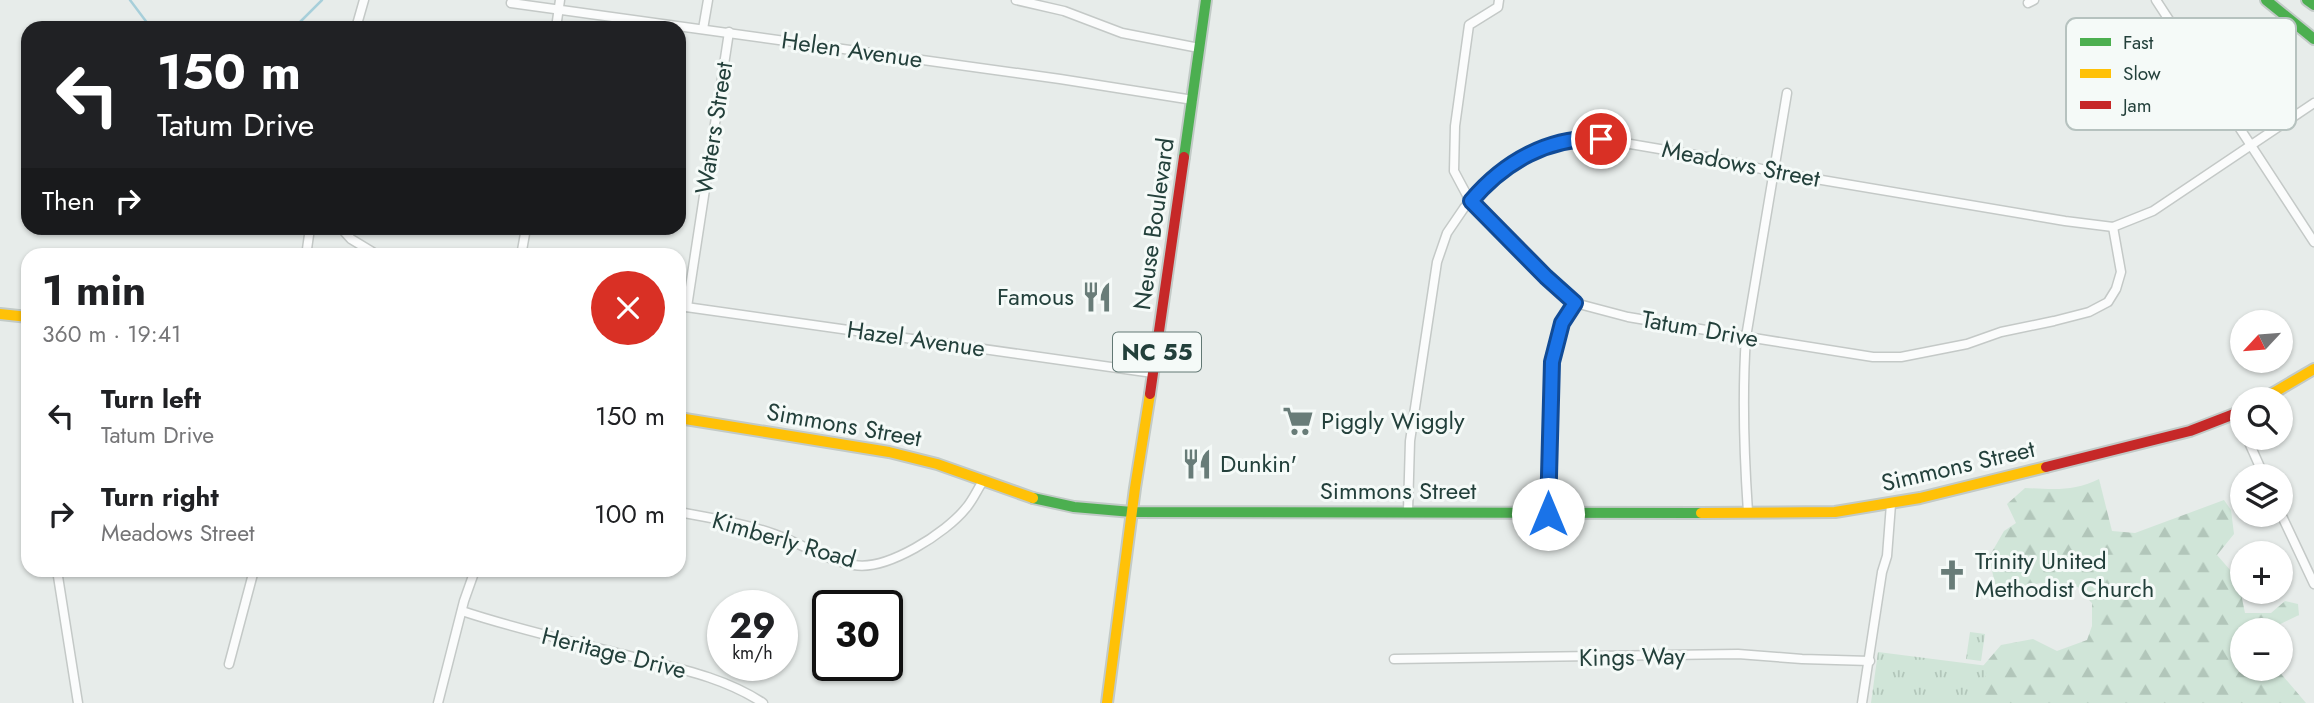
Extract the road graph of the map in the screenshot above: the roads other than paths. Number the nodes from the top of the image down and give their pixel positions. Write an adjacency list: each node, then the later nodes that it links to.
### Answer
1 (363, 0): 14 (street)
2 (708, 0): 18 (street, Waters Street)
3 (1016, 0): 21 (street)
4 (1206, 0): 21 (street, Neuse Boulevard / NC 55)
5 (1499, 0): 30 (street, Tatum Drive)
6 (2156, 0): 12 (street)
7 (2266, 0): 13 (street)
8 (2307, 0): 11 (street)
9 (510, 3): 10 (street, Helen Avenue)
10 (559, 5): 15 (street, Helen Avenue)
11 (2314, 5)
12 (2168, 18)
13 (2288, 18)
14 (358, 21)
15 (655, 21)
16 (2296, 24): 20 (street)
17 (686, 26): 18 (street, Helen Avenue)
18 (703, 29): 19 (street, Helen Avenue)
19 (729, 33): 23 (street, Helen Avenue); 35 (street, Waters Street)
20 (2314, 39)
21 (1199, 48): 23 (street, Neuse Boulevard / NC 55)
22 (1787, 93): 29 (street)
23 (1193, 100): 42 (street, Neuse Boulevard / NC 55)
24 (2314, 103): 25 (street, Meadows Street)
25 (2296, 115)
26 (2241, 130): 28 (street)
27 (2274, 130): 28 (street, Meadows Street)
28 (2251, 145): 31 (street, Meadows Street); 33 (street)
29 (1774, 172): 30 (street, Meadows Street); 31 (street, Meadows Street); 40 (street)
30 (1471, 201): 36 (street, Tatum Drive); 48 (street, Meadows Street)
31 (2113, 227): 40 (street, Tatum Drive)
32 (348, 235): 34 (street)
33 (2314, 242)
34 (366, 248)
35 (686, 288)
36 (1575, 303): 40 (street, Tatum Drive); 52 (street)
37 (686, 306): 42 (street, Hazel Avenue)
38 (0, 314): 39 (street)
39 (21, 316)
40 (1746, 337): 50 (street)
41 (2314, 369): 43 (street)
42 (1153, 373): 49 (street, Neuse Boulevard / NC 55)
43 (2283, 387)
44 (686, 419): 46 (street, Simmons Street)
45 (2230, 420): 47 (street, Simmons Street)
46 (983, 481): 49 (street, Simmons Street); 51 (street, Kimberly Road)
47 (1891, 504): 50 (street, Simmons Street); 60 (street)
48 (1408, 511): 49 (street, Simmons Street); 52 (street, Simmons Street)
49 (1132, 512): 65 (street, Neuse Boulevard / NC 55)
50 (1748, 512): 52 (street, Simmons Street)
51 (686, 514)
52 (1548, 514)
53 (2287, 527): 57 (street)
54 (58, 577): 62 (street)
55 (252, 577): 61 (street)
56 (473, 577): 58 (street)
57 (2314, 584)
58 (462, 611): 63 (street); 64 (street, Heritage Drive)
59 (1394, 659): 60 (street, Kings Way)
60 (1870, 661): 66 (street)
61 (229, 664)
62 (78, 703)
63 (438, 703)
64 (763, 703)
65 (1107, 703)
66 (1863, 703)

